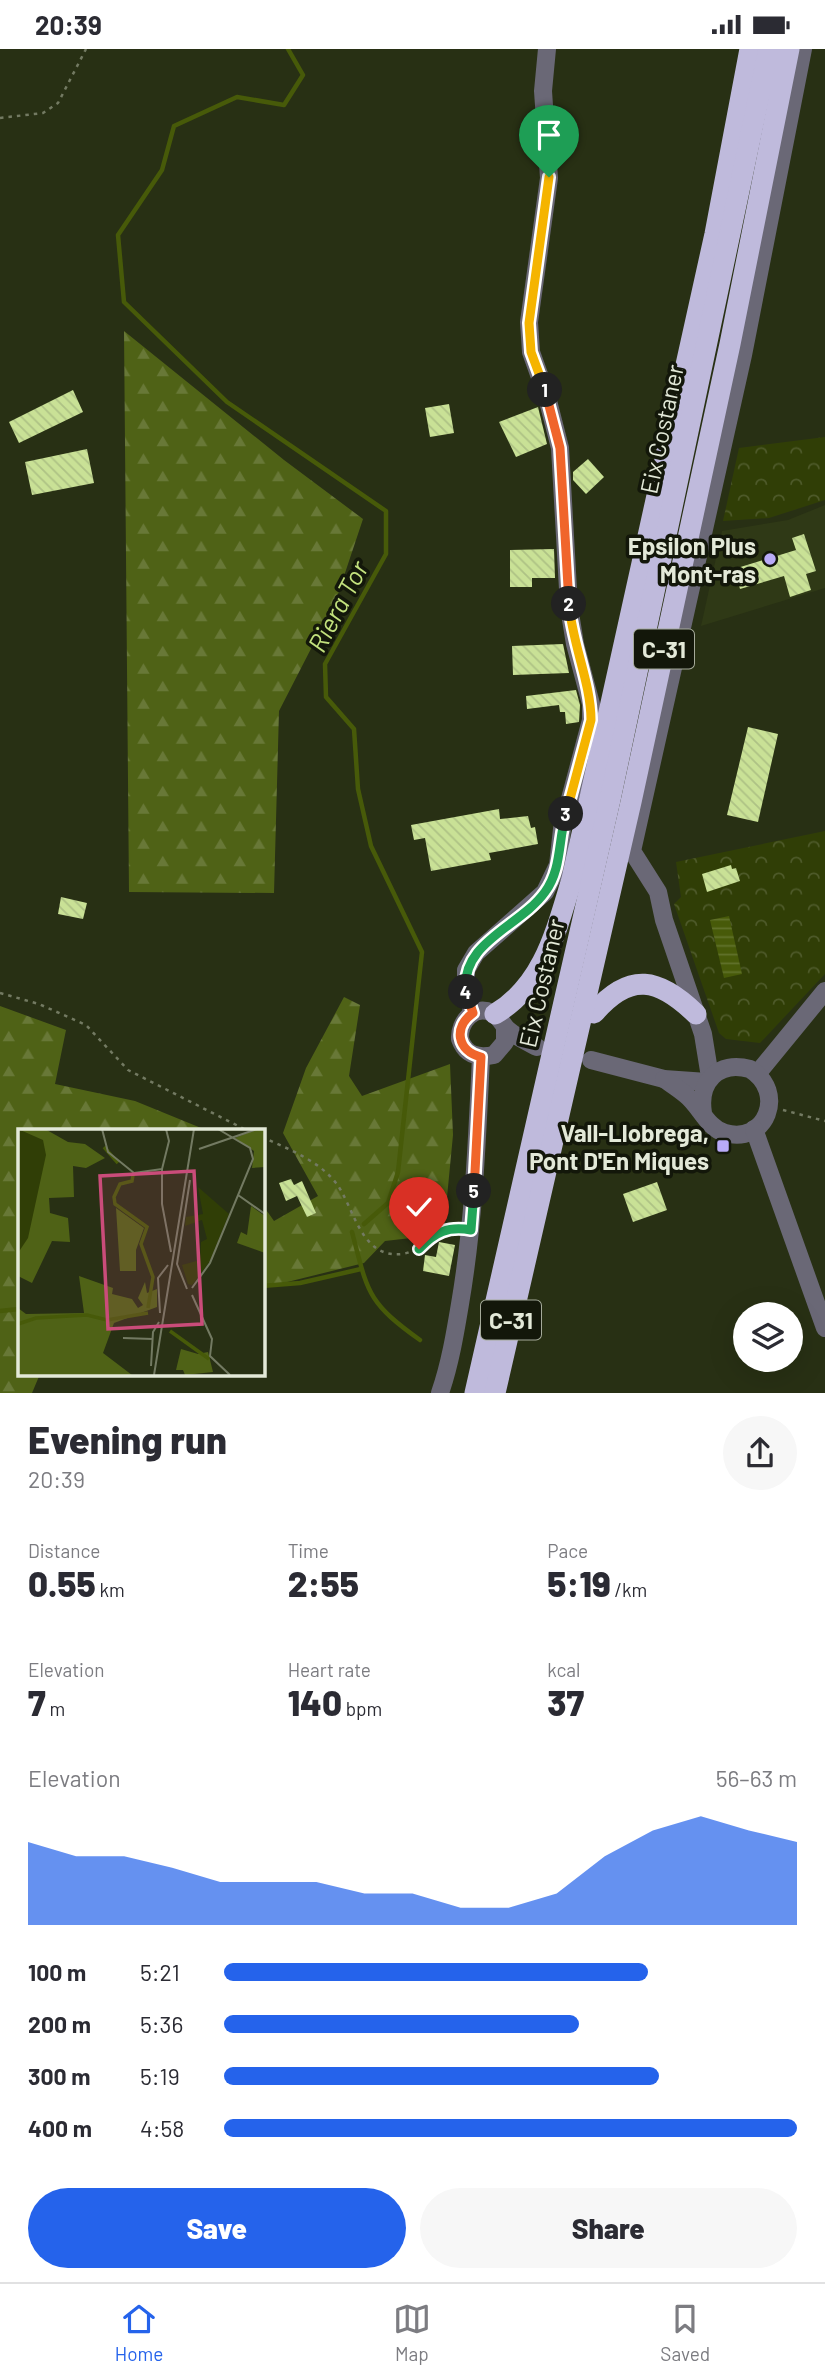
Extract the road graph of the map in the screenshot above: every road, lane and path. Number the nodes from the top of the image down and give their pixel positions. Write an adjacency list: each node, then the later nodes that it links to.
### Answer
1 (86, 49): 7 (path)
2 (547, 49): 11 (street)
3 (750, 49): 13 (highway)
4 (769, 49): 31 (highway, Eix Costaner / C-31)
5 (789, 49): 28 (highway, C-31)
6 (803, 49): 8 (street)
7 (0, 118)
8 (632, 851): 12 (highway); 14 (street)
9 (825, 991): 18 (street)
10 (0, 993): 24 (path)
11 (473, 1013): 13 (street); 16 (street)
12 (594, 1013): 14 (highway); 28 (highway)
13 (500, 1021): 15 (street); 15 (street)
14 (700, 1024): 18 (street); 20 (street)
15 (500, 1049): 16 (street)
16 (481, 1057): 27 (street)
17 (591, 1060): 19 (street)
18 (748, 1070): 20 (street); 21 (street)
19 (663, 1079): 20 (street); 22 (street)
20 (708, 1079): 22 (street)
21 (770, 1106): 23 (path); 25 (street)
22 (703, 1113): 25 (street)
23 (825, 1122)
24 (243, 1129)
25 (754, 1129): 29 (street)
26 (264, 1138): 27 (path)
27 (471, 1230): 30 (street)
28 (528, 1246): 32 (highway, C-31)
29 (825, 1328)
30 (440, 1393)
31 (475, 1393)
32 (495, 1393)

